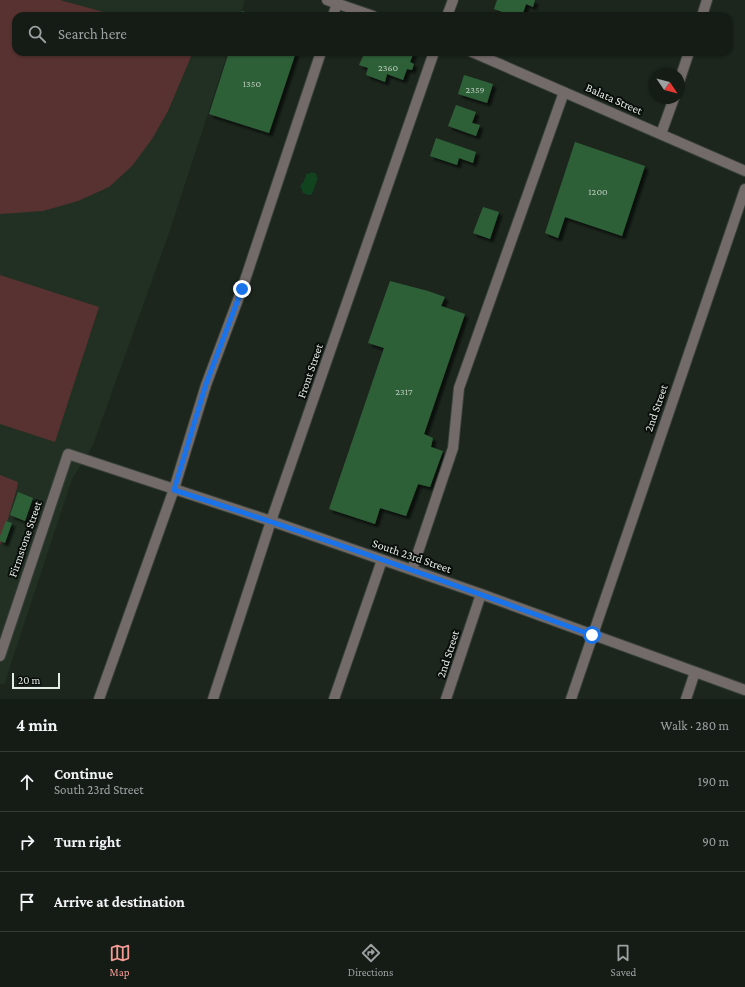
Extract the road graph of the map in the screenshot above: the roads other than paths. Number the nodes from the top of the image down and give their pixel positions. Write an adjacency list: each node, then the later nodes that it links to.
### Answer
1 (327, 0): 4 (street)
2 (453, 0): 7 (street)
3 (707, 0): 8 (street)
4 (337, 4): 5 (street); 6 (street)
5 (334, 12)
6 (360, 12)
7 (448, 12)
8 (703, 12)
9 (320, 56): 20 (street)
10 (433, 56): 21 (street, Front Street)
11 (481, 56): 14 (street, Balata Street)
12 (688, 56): 13 (street)
13 (684, 68)
14 (564, 92): 16 (street, Balata Street); 23 (street)
15 (672, 104): 16 (street)
16 (661, 134): 17 (street, Balata Street)
17 (745, 171)
18 (745, 189): 25 (street, 2nd Street)
19 (68, 454): 20 (street, South 23rd Street); 26 (street, Firmstone Street)
20 (174, 490): 21 (street, South 23rd Street); 29 (street)
21 (271, 521): 22 (street, South 23rd Street); 30 (street, Front Street)
22 (382, 560): 23 (street, South 23rd Street); 31 (street)
23 (412, 570): 24 (street, South 23rd Street)
24 (481, 594): 25 (street, South 23rd Street); 32 (street, 2nd Street)
25 (592, 635): 27 (street, South 23rd Street); 33 (street, 2nd Street)
26 (0, 656)
27 (695, 672): 28 (street, South 23rd Street); 34 (street)
28 (745, 690)
29 (99, 699)
30 (213, 699)
31 (334, 699)
32 (446, 699)
33 (571, 699)
34 (686, 699)

